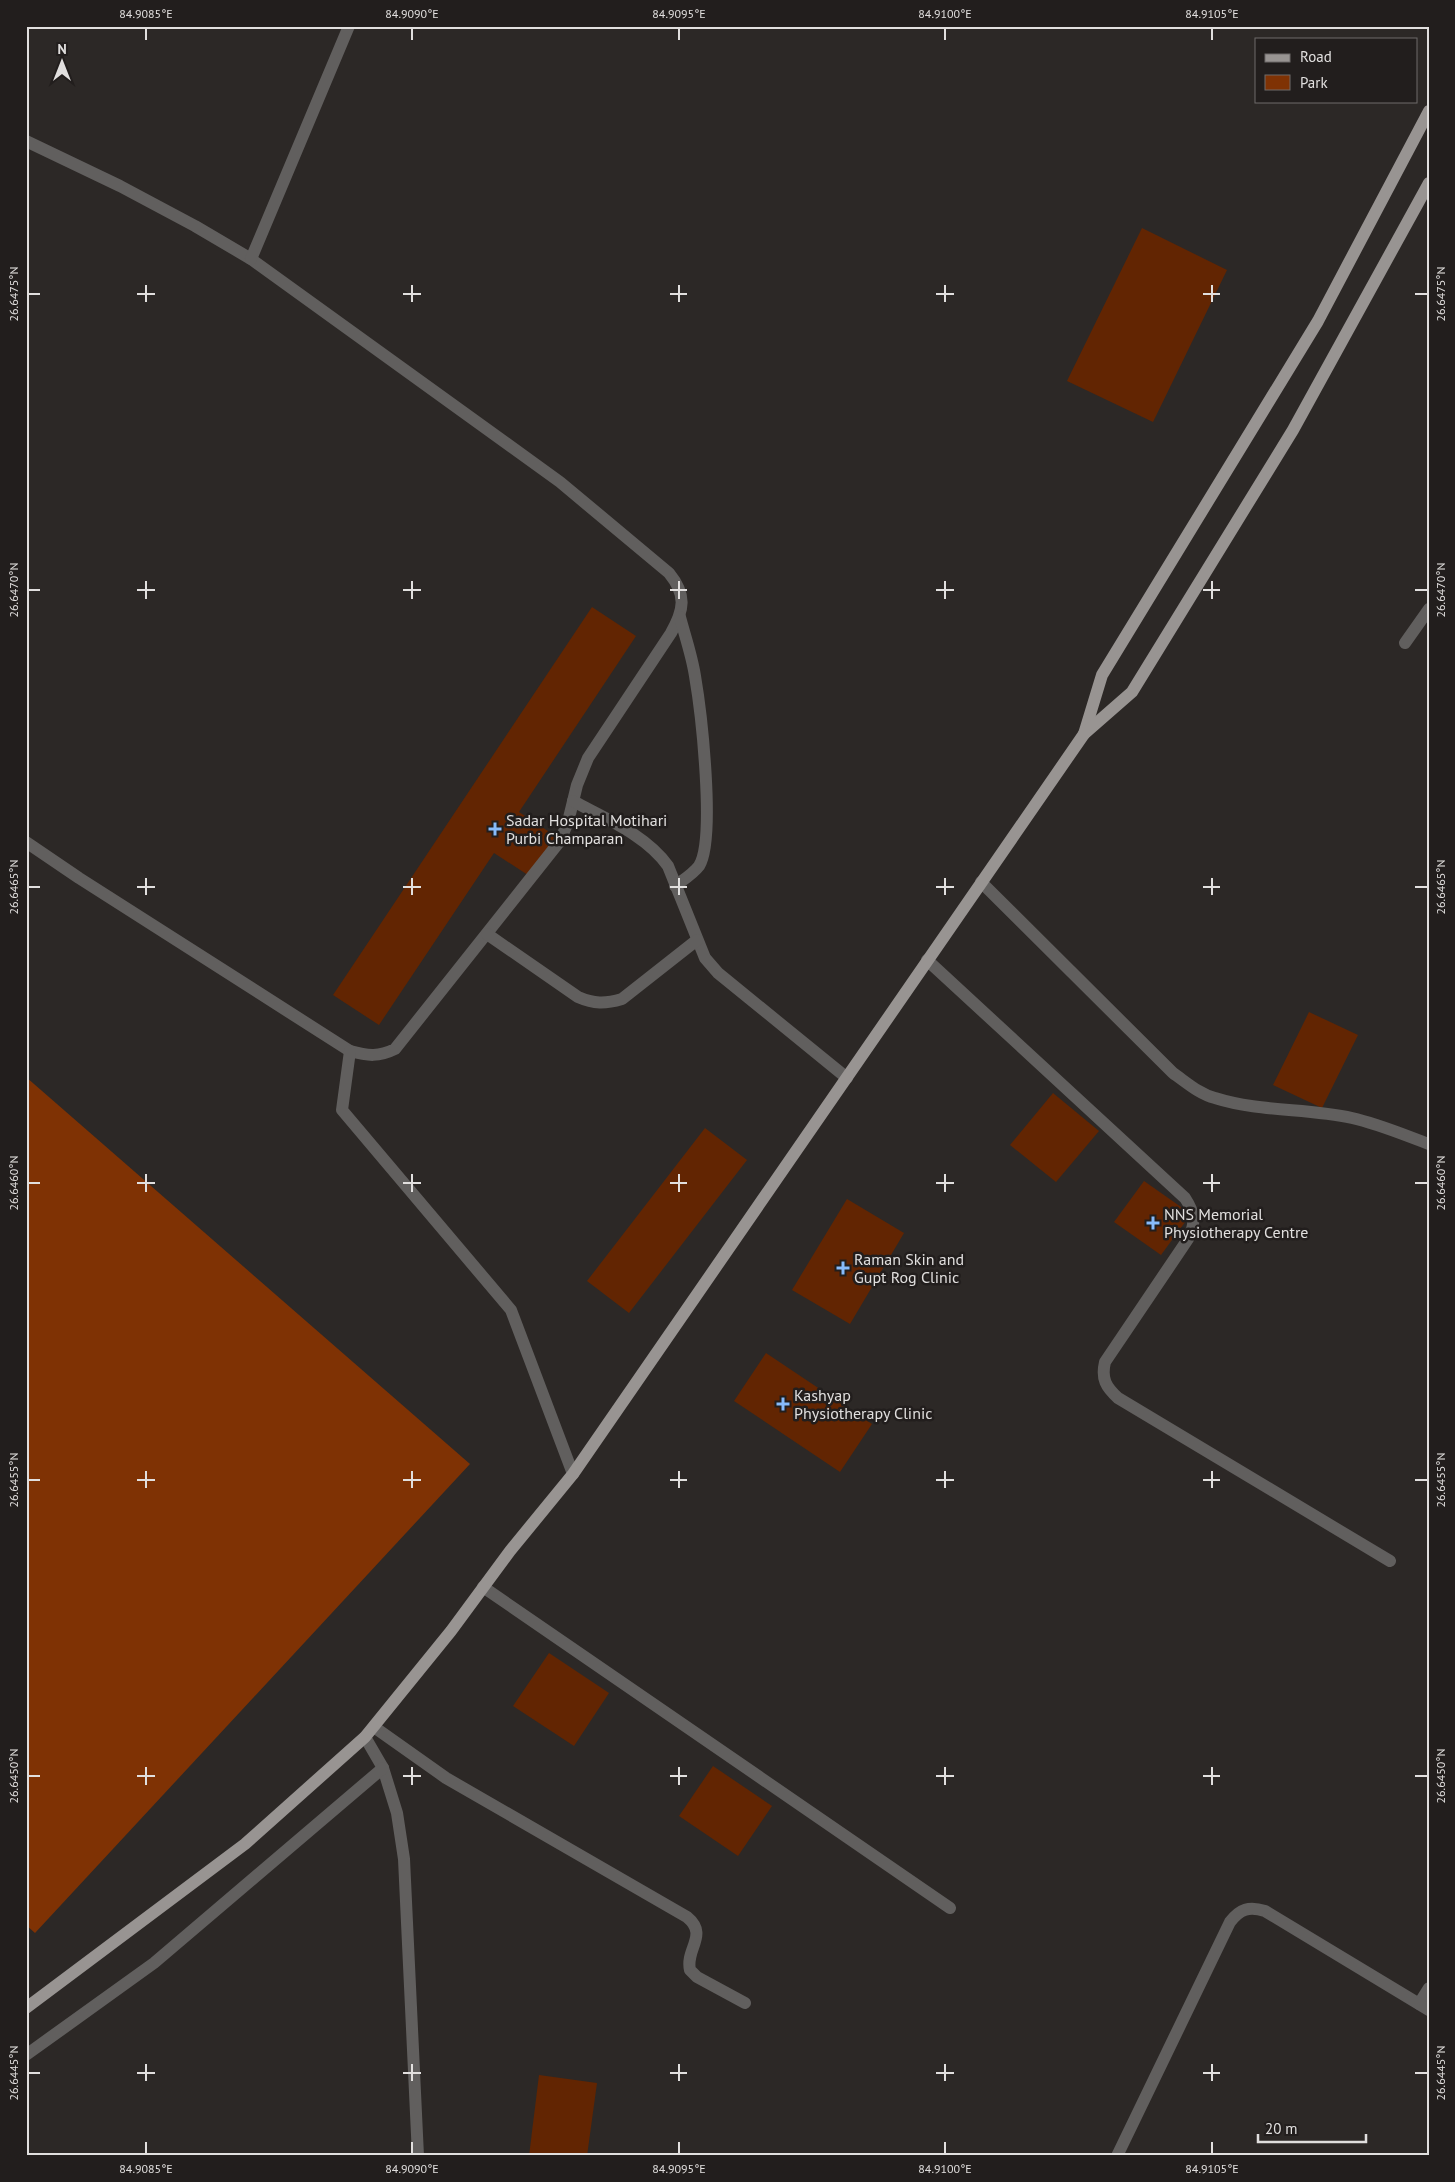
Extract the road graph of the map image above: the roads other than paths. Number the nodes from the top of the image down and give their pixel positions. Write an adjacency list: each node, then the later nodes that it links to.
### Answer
1 (349, 26): 5 (street)
2 (1429, 111): 9 (main road)
3 (26, 141): 5 (street)
4 (1429, 183): 9 (main road)
5 (251, 259): 7 (street)
6 (1429, 609): 8 (street)
7 (680, 617): 10 (street); 13 (street)
8 (1405, 643)
9 (1084, 734): 12 (main road)
10 (573, 800): 13 (street); 14 (street)
11 (26, 842): 17 (street)
12 (981, 882): 16 (main road); 19 (street)
13 (676, 886): 15 (street)
14 (487, 934): 15 (street); 17 (street)
15 (697, 940): 18 (street)
16 (927, 960): 18 (main road); 21 (street)
17 (350, 1051): 20 (street)
18 (847, 1078): 20 (main road)
19 (1429, 1144)
20 (573, 1474): 22 (main road)
21 (1390, 1561)
22 (483, 1588): 23 (main road); 25 (street)
23 (370, 1732): 24 (street); 27 (street); 29 (main road)
24 (384, 1768): 30 (street); 31 (street)
25 (950, 1908)
26 (1429, 1988): 28 (street)
27 (745, 2003)
28 (1424, 2007): 32 (street)
29 (26, 2008)
30 (26, 2056)
31 (418, 2156)
32 (1117, 2156)

